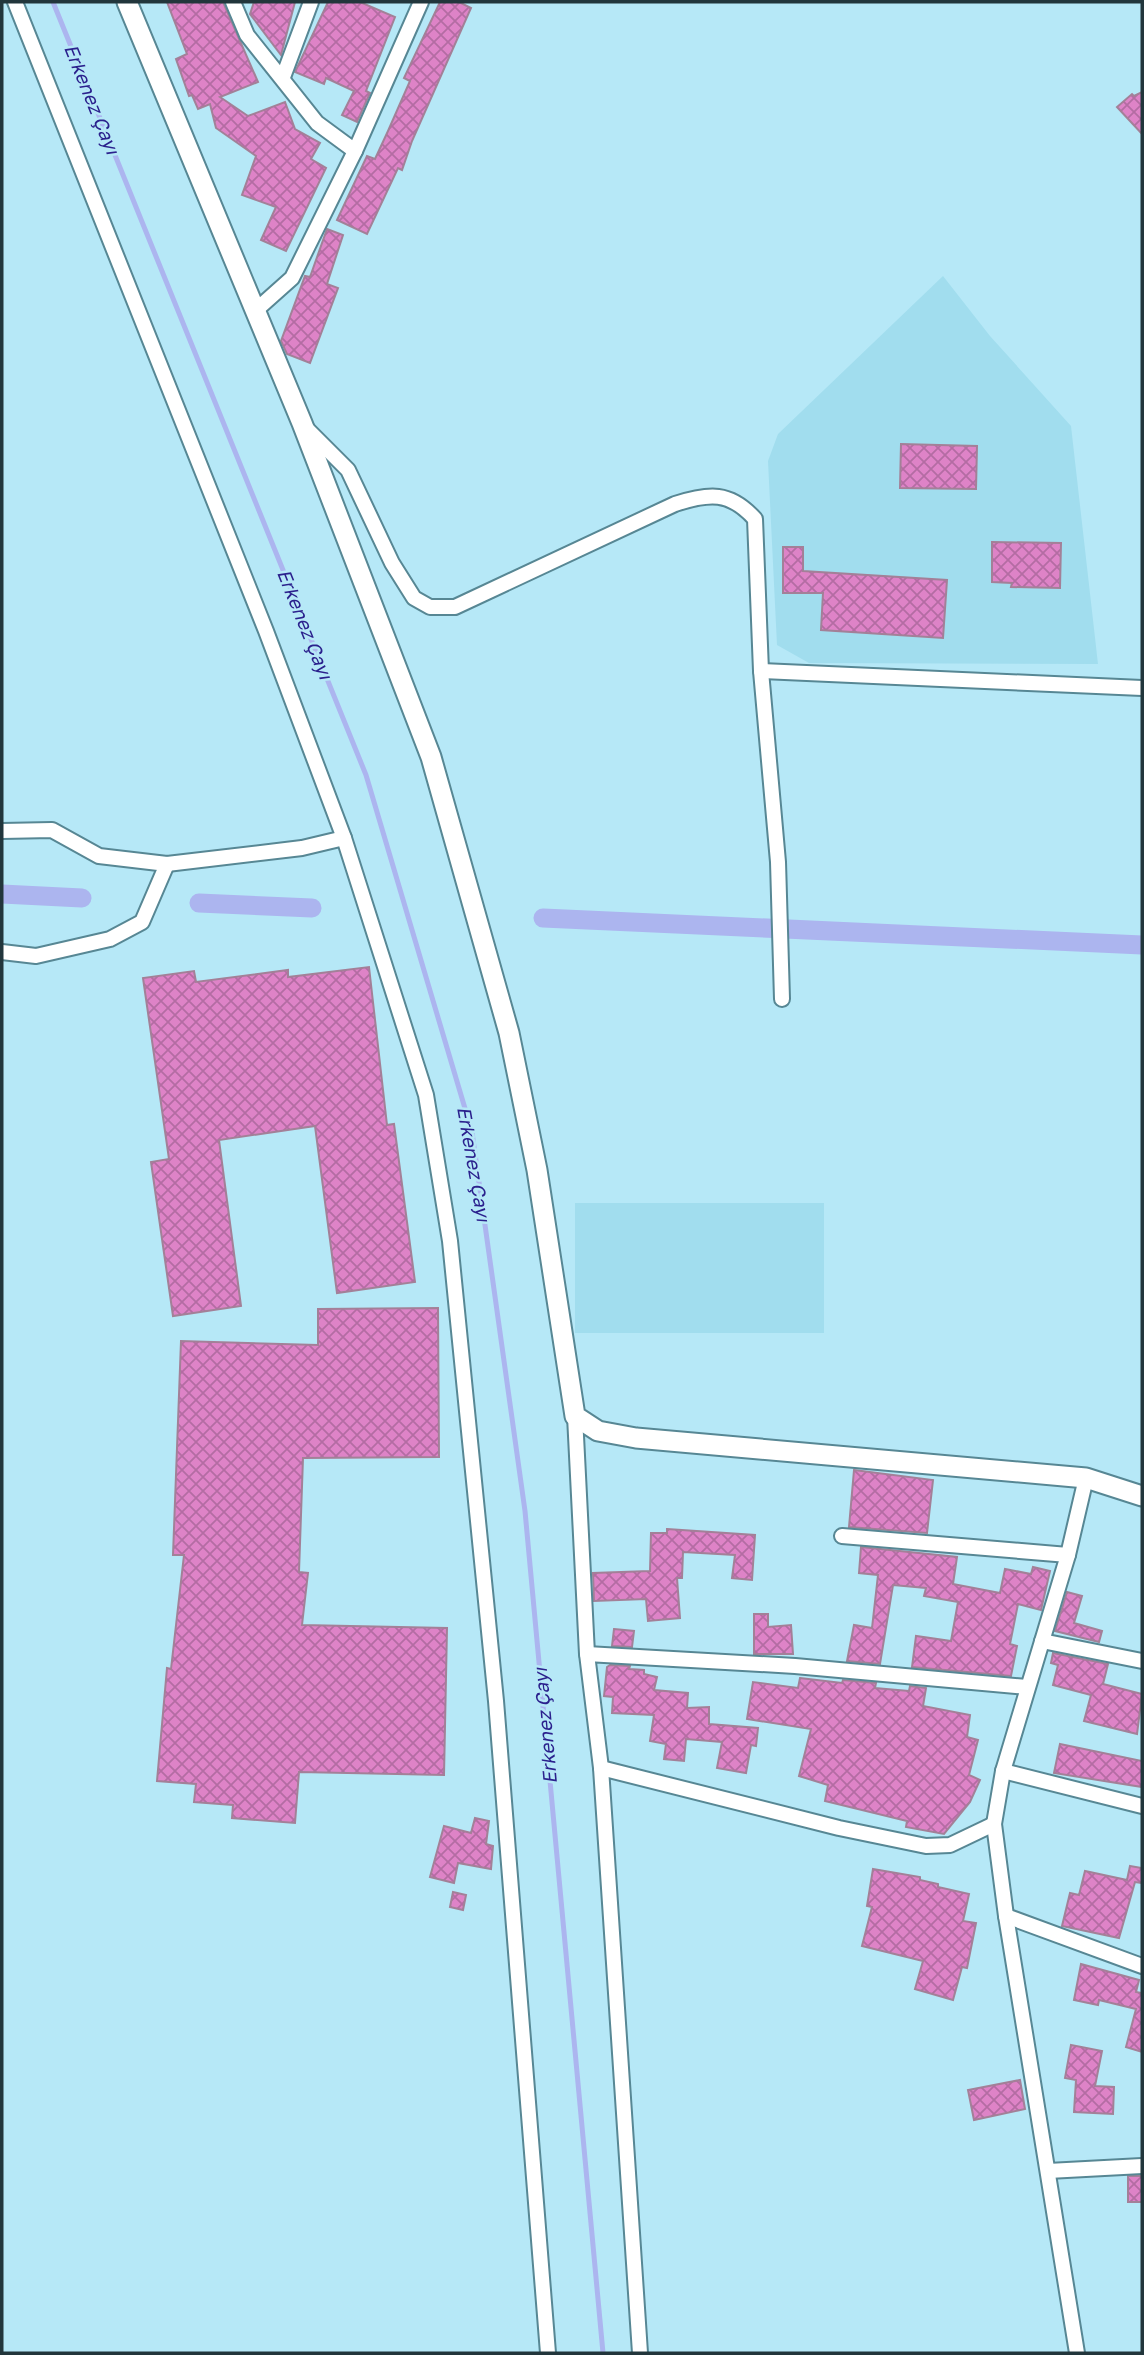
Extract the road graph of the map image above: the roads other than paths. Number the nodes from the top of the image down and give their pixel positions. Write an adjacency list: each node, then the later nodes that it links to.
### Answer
1 (15, 2): 13 (street)
2 (127, 2): 8 (street)
3 (233, 2): 6 (street)
4 (310, 2): 6 (street)
5 (421, 2): 7 (street)
6 (283, 77): 7 (street)
7 (355, 151): 8 (street)
8 (255, 311): 9 (street)
9 (302, 423): 10 (street); 17 (street)
10 (761, 671): 11 (street); 16 (street)
11 (1142, 688)
12 (2, 831): 14 (street)
13 (344, 838): 14 (street); 34 (street)
14 (167, 864): 15 (street)
15 (2, 952)
16 (782, 999)
17 (575, 1416): 18 (street); 23 (street)
18 (1086, 1478): 19 (street); 21 (street)
19 (1142, 1496)
20 (842, 1536): 21 (street)
21 (1068, 1555): 22 (street)
22 (1042, 1641): 24 (street); 25 (street)
23 (587, 1654): 25 (street); 26 (street)
24 (1142, 1661)
25 (1027, 1687): 27 (street)
26 (601, 1768): 29 (street); 35 (street)
27 (1003, 1771): 28 (street); 29 (street)
28 (1142, 1806)
29 (994, 1824): 30 (street)
30 (1006, 1916): 31 (street); 33 (street)
31 (1142, 1966)
32 (1142, 2166): 33 (street)
33 (1048, 2171): 36 (street)
34 (548, 2353)
35 (640, 2353)
36 (1077, 2353)

